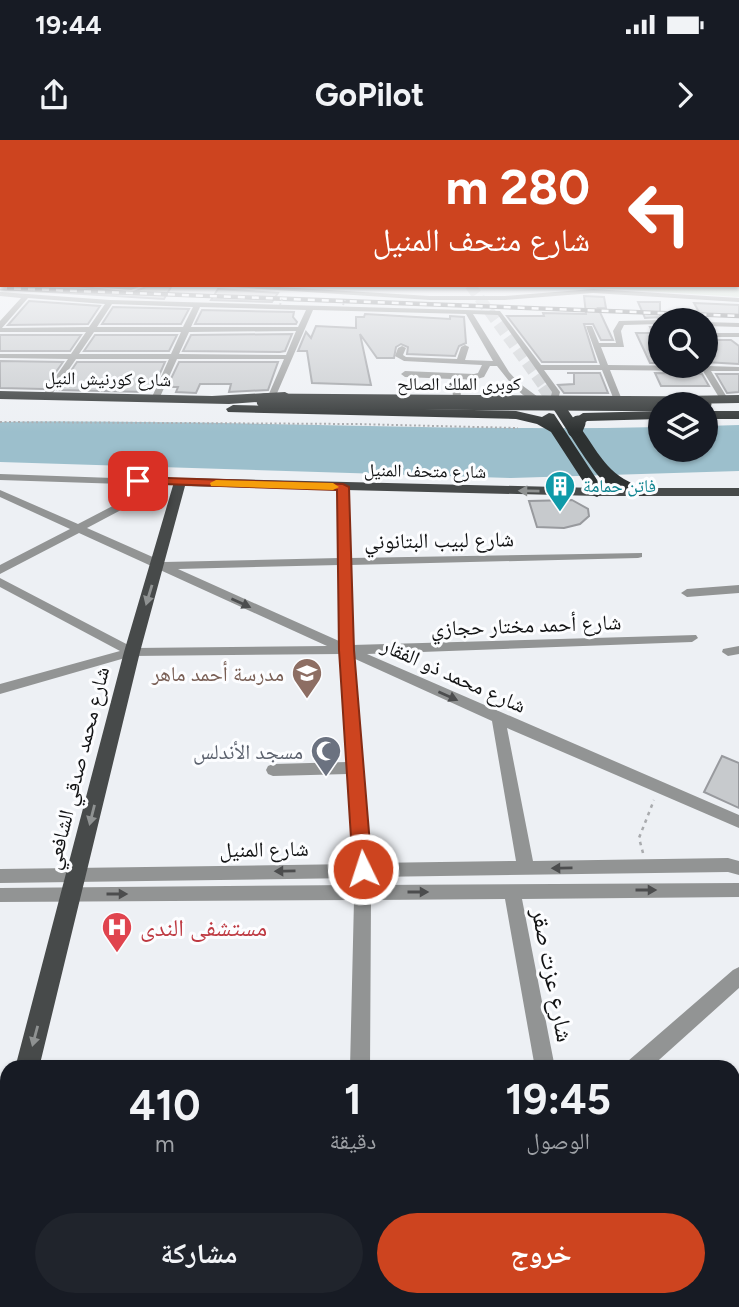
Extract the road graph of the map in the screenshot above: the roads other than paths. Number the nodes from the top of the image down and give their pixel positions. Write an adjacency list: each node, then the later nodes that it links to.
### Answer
1 (96, 322): 11 (street)
2 (189, 322): 12 (street)
3 (304, 322): 13 (street)
4 (474, 322): 25 (street)
5 (507, 322): 26 (street)
6 (643, 322): 16 (street)
7 (1, 323): 11 (street)
8 (718, 324): 9 (street)
9 (739, 324)
10 (589, 328): 16 (street)
11 (92, 329): 12 (street); 19 (street)
12 (186, 329): 13 (street); 21 (street)
13 (301, 329): 22 (street)
14 (718, 335): 15 (street)
15 (739, 335)
16 (596, 345): 28 (street)
17 (465, 347): 23 (street)
18 (401, 348): 23 (street)
19 (74, 355): 20 (street); 21 (street); 36 (street)
20 (0, 356)
21 (174, 356): 22 (street); 39 (street)
22 (289, 357): 38 (street)
23 (461, 361): 24 (street)
24 (486, 364): 25 (street); 33 (street)
25 (501, 364): 42 (street)
26 (540, 368): 27 (street); 43 (street)
27 (580, 368): 28 (street); 35 (street)
28 (607, 368): 29 (street); 44 (street)
29 (648, 368)
30 (718, 368): 31 (street)
31 (739, 369)
32 (405, 374): 33 (street)
33 (456, 376): 40 (street)
34 (711, 378): 45 (street)
35 (584, 379)
36 (47, 394): 37 (highway, شارع كورنيش النيل); 39 (highway, شارع كورنيش النيل)
37 (0, 395)
38 (272, 396): 40 (highway); 47 (highway)
39 (156, 397): 47 (highway, شارع كورنيش النيل)
40 (457, 399): 41 (highway)
41 (475, 399): 42 (highway); 53 (highway)
42 (538, 400): 43 (highway); 56 (highway)
43 (554, 400): 44 (highway); 57 (highway)
44 (618, 400): 45 (highway); 54 (highway)
45 (724, 400): 50 (highway)
46 (0, 401): 47 (highway, شارع كورنيش النيل)
47 (208, 402): 48 (highway, كوبرى الملك الصالح, bridge); 51 (highway, كوبرى الملك الصالح, bridge); 53 (highway)
48 (648, 406)
49 (718, 406): 50 (highway, كوبرى الملك الصالح)
50 (739, 407): 52 (highway)
51 (648, 409)
52 (718, 412)
53 (479, 414): 56 (highway)
54 (624, 415): 55 (highway); 57 (highway)
55 (648, 415)
56 (548, 423): 59 (highway)
57 (577, 427): 59 (highway)
58 (0, 477): 60 (street, شارع متحف المنيل)
59 (598, 481): 61 (main road, شارع متحف المنيل, one-way to 61); 62 (highway)
60 (173, 482): 61 (main road, شارع متحف المنيل); 65 (street); 68 (main road, شارع محمد صدقي الشافعي)
61 (343, 487): 67 (street)
62 (643, 492): 63 (main road)
63 (739, 492)
64 (0, 493): 65 (street, شارع محمد ذو الفقار)
65 (78, 528): 68 (street, شارع محمد ذو الفقار); 69 (street)
66 (638, 555): 67 (street, شارع لبيب البتانوني)
67 (345, 561): 68 (street, شارع لبيب البتانوني); 74 (street)
68 (158, 566): 74 (street, شارع محمد ذو الفقار, one-way to 74); 75 (main road, شارع محمد صدقي الشافعي, one-way to 75)
69 (0, 570)
70 (0, 582): 75 (street, شارع أحمد مختار حجازي)
71 (739, 589): 72 (street)
72 (687, 593)
73 (692, 638): 74 (street, شارع أحمد مختار حجازي)
74 (346, 650): 75 (street, شارع أحمد مختار حجازي); 77 (street, شارع محمد ذو الفقار, one-way to 77); 78 (street)
75 (132, 652): 76 (street); 84 (main road, شارع محمد صدقي الشافعي, one-way to 84)
76 (0, 689)
77 (498, 718): 80 (street, شارع محمد ذو الفقار); 82 (street)
78 (355, 768): 79 (street); 81 (street)
79 (273, 769)
80 (739, 822)
81 (363, 869): 82 (street, شارع المنيل); 84 (street, شارع المنيل, one-way to 84); 88 (street)
82 (526, 869): 83 (street, شارع المنيل, one-way to 82)
83 (739, 869)
84 (78, 875): 85 (street, شارع المنيل); 89 (main road, شارع محمد صدقي الشافعي)
85 (0, 876)
86 (739, 890): 87 (street, شارع المنيل, one-way to 86)
87 (512, 891): 88 (street, شارع المنيل, one-way to 87); 94 (street, شارع عزت صقر)
88 (362, 892): 89 (street, شارع المنيل, one-way to 88); 93 (street)
89 (72, 894): 90 (street, شارع المنيل); 92 (main road, شارع محمد صدقي الشافعي, one-way to 92)
90 (0, 895)
91 (739, 976): 95 (street)
92 (29, 1060)
93 (360, 1060)
94 (544, 1060)
95 (644, 1060)

